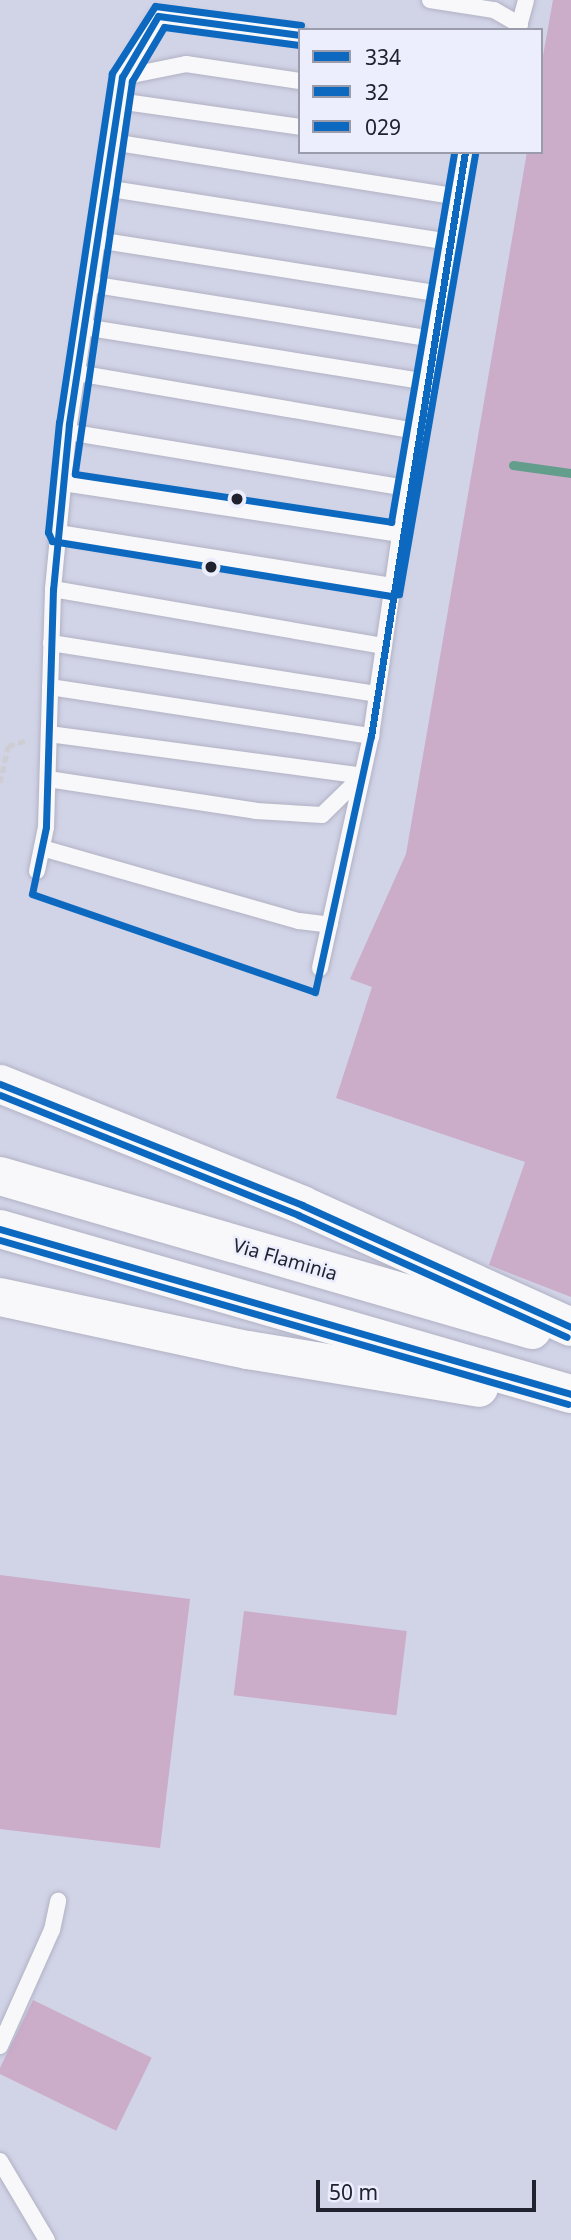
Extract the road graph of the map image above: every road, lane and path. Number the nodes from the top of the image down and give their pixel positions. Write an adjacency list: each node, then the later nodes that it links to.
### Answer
1 (429, 0): 3 (lane)
2 (526, 0): 3 (lane)
3 (518, 28)
4 (298, 35): 5 (lane)
5 (122, 77): 6 (lane); 7 (lane)
6 (298, 81)
7 (118, 101): 8 (lane); 9 (lane)
8 (298, 127)
9 (112, 142): 11 (lane); 12 (lane)
10 (465, 154): 12 (lane)
11 (105, 188): 13 (lane); 14 (lane)
12 (458, 197): 14 (lane)
13 (97, 240): 15 (lane); 16 (lane)
14 (450, 242): 16 (lane)
15 (90, 284): 17 (lane); 18 (lane)
16 (441, 294): 18 (lane)
17 (84, 327): 19 (lane); 20 (lane)
18 (433, 339): 20 (lane)
19 (77, 373): 21 (lane); 22 (lane)
20 (426, 382): 21 (lane)
21 (418, 431): 24 (lane)
22 (68, 432): 23 (lane); 24 (lane)
23 (63, 484): 25 (lane); 26 (lane)
24 (408, 488): 26 (lane)
25 (58, 533): 27 (lane); 28 (lane)
26 (400, 534): 27 (lane)
27 (392, 586): 30 (lane)
28 (53, 589): 29 (lane); 30 (lane)
29 (51, 643): 31 (lane); 32 (lane)
30 (384, 646): 32 (lane)
31 (50, 687): 33 (lane); 34 (lane)
32 (376, 694): 34 (lane)
33 (49, 734): 35 (lane); 36 (lane); 37 (path)
34 (371, 736): 35 (lane)
35 (362, 776): 36 (lane); 40 (lane)
36 (48, 779): 38 (lane)
37 (0, 783)
38 (41, 848): 39 (lane); 40 (lane)
39 (37, 871)
40 (330, 925): 41 (lane)
41 (320, 968)
42 (0, 1084): 46 (highway)
43 (0, 1176): 47 (highway, Via Flaminia)
44 (0, 1229): 48 (highway)
45 (0, 1297): 48 (highway)
46 (571, 1327)
47 (571, 1341)
48 (571, 1397)
49 (58, 1901): 50 (lane)
50 (0, 2046)
51 (0, 2161): 52 (lane)
52 (47, 2240)

